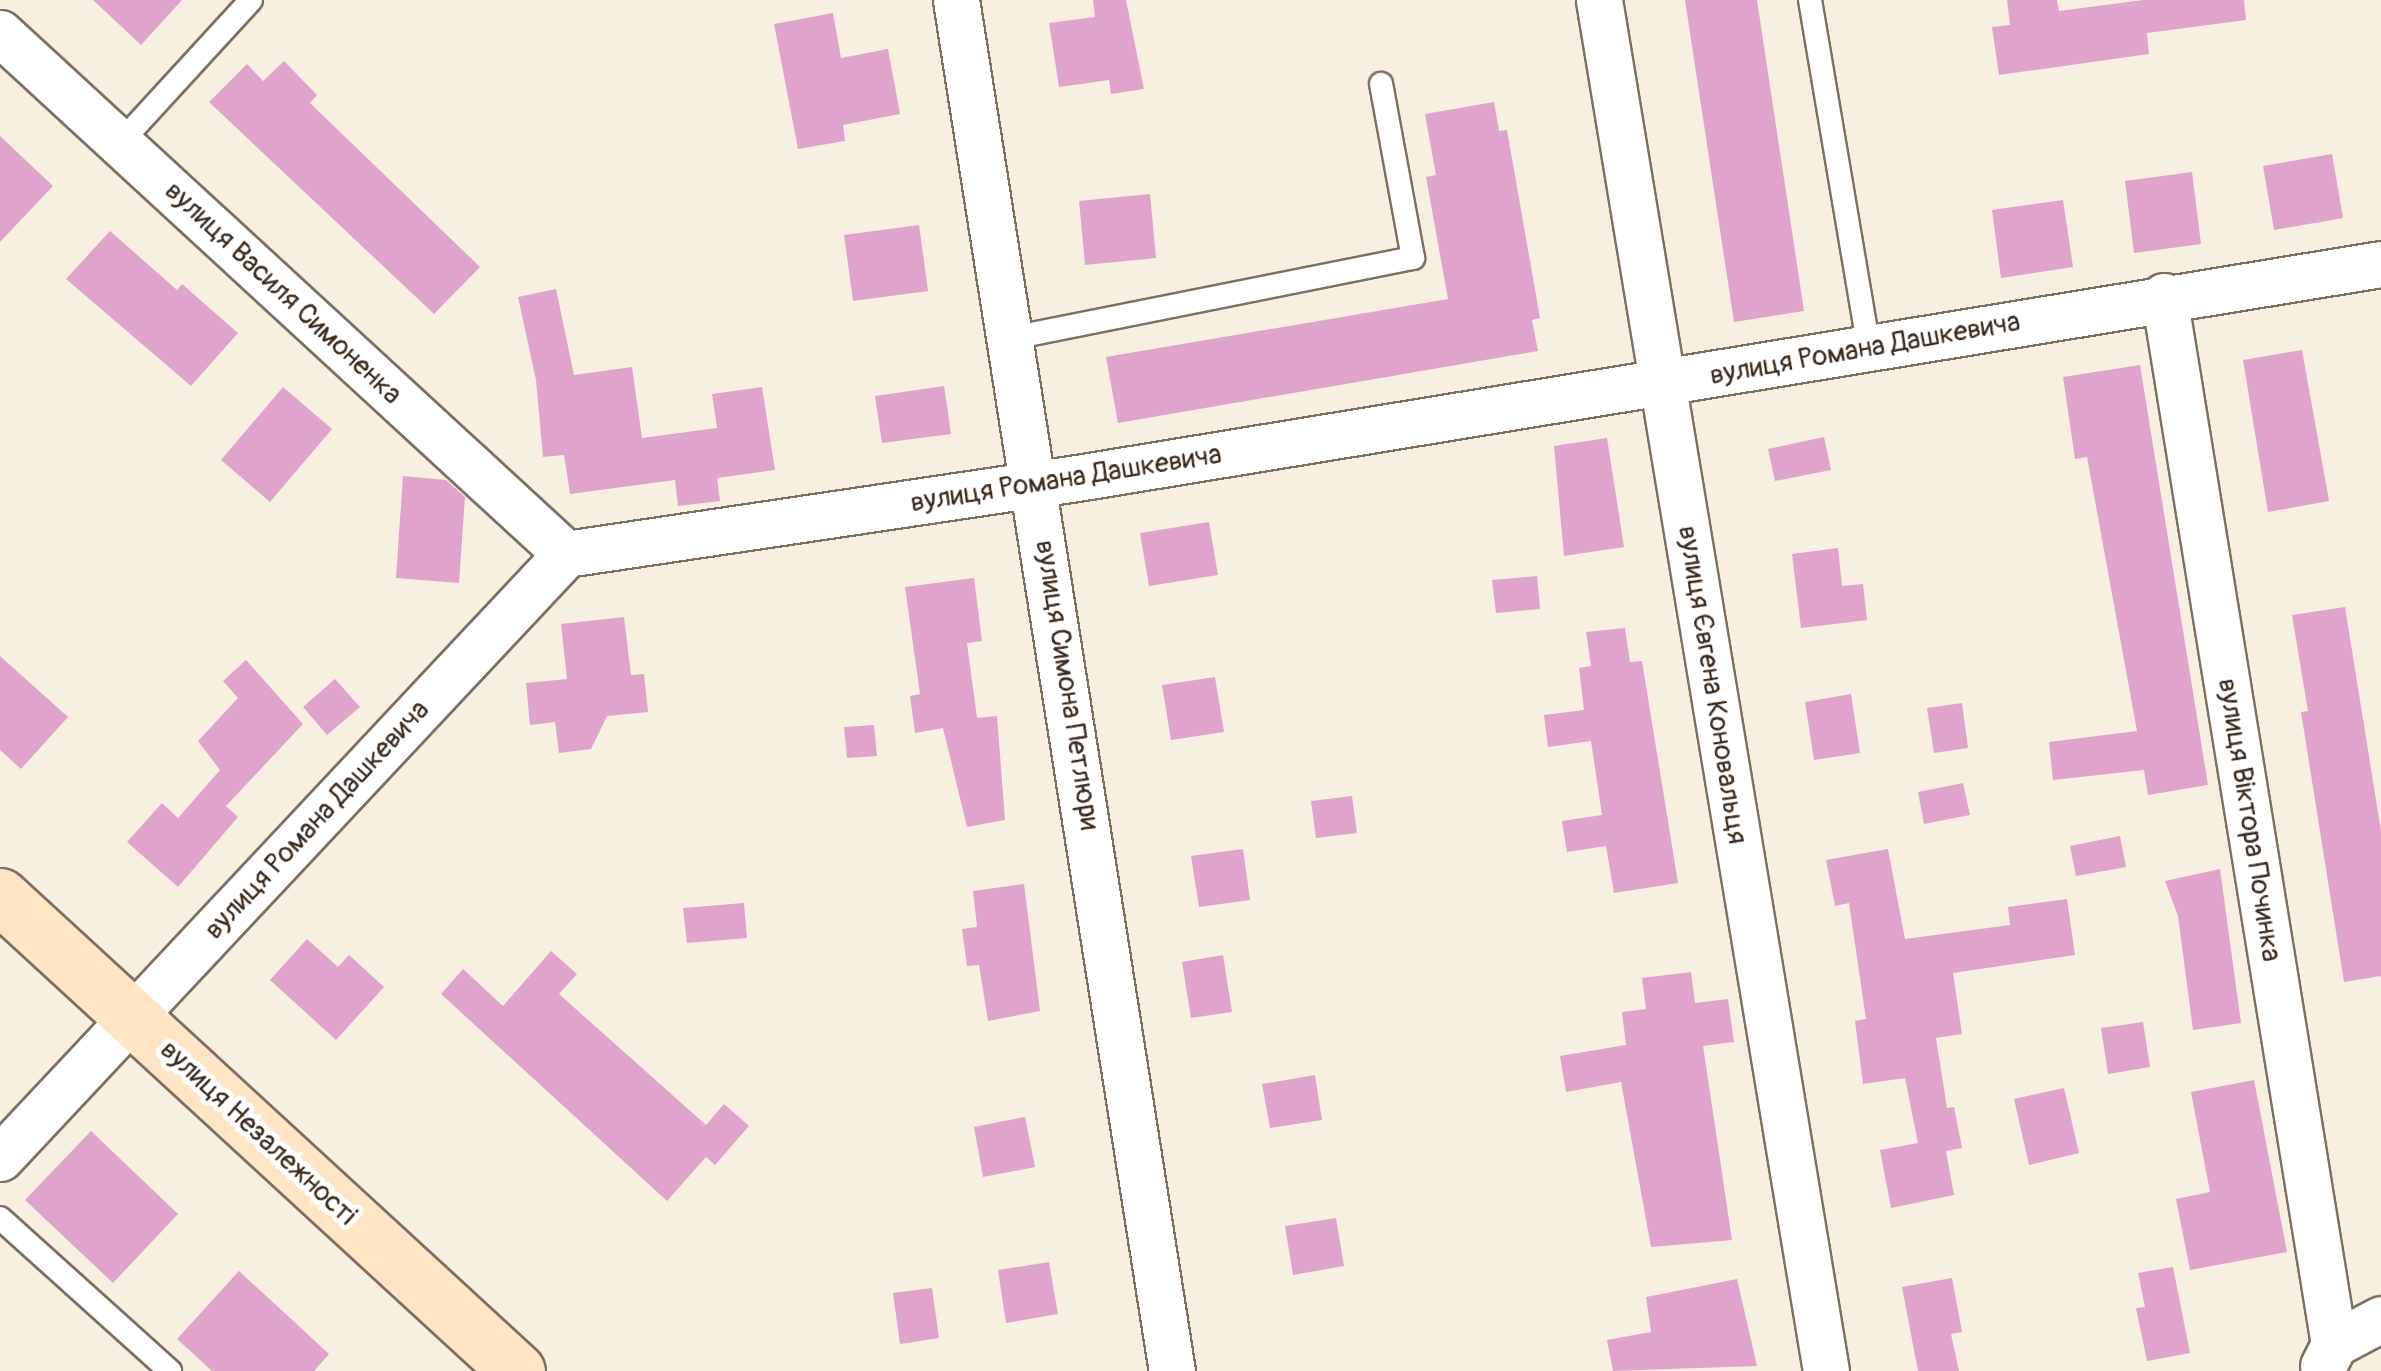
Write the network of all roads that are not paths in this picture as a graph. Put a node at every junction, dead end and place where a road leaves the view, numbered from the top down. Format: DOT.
graph roads {
  1 [pos="251,0"];
  2 [pos="956,0"];
  3 [pos="1598,0"];
  4 [pos="1810,0"];
  5 [pos="0,33"];
  6 [pos="1381,84"];
  7 [pos="120,143"];
  8 [pos="2381,264"];
  9 [pos="2164,296"];
  10 [pos="1012,338"];
  11 [pos="1869,348"];
  12 [pos="1662,384"];
  13 [pos="1036,484"];
  14 [pos="566,554"];
  15 [pos="0,896"];
  16 [pos="132,1017"];
  17 [pos="0,1158"];
  18 [pos="0,1218"];
  19 [pos="2381,1319"];
  20 [pos="2327,1357"];
  21 [pos="170,1371"];
  22 [pos="517,1371"];
  23 [pos="1172,1371"];
  24 [pos="1826,1371"];
  1 -- 7 [label="lane"];
  2 -- 10 [label="street, вулиця Симона Петлюри"];
  3 -- 12 [label="street, вулиця Євгена Коновальця"];
  4 -- 11 [label="lane"];
  5 -- 7 [label="street, вулиця Василя Симоненка"];
  6 -- 10 [label="lane"];
  7 -- 14 [label="street, вулиця Василя Симоненка"];
  8 -- 9 [label="street, вулиця Романа Дашкевича"];
  9 -- 11 [label="street, вулиця Романа Дашкевича"];
  9 -- 20 [label="street, вулиця Віктора Починка"];
  10 -- 13 [label="street, вулиця Симона Петлюри"];
  11 -- 12 [label="street, вулиця Романа Дашкевича"];
  12 -- 13 [label="street, вулиця Романа Дашкевича"];
  12 -- 24 [label="street, вулиця Євгена Коновальця"];
  13 -- 14 [label="street, вулиця Романа Дашкевича"];
  13 -- 23 [label="street, вулиця Симона Петлюри"];
  14 -- 16 [label="street, вулиця Романа Дашкевича"];
  15 -- 16 [label="main road, вулиця Незалежності"];
  16 -- 17 [label="street, вулиця Романа Дашкевича"];
  16 -- 22 [label="main road, вулиця Незалежності"];
  18 -- 21 [label="lane"];
  19 -- 20 [label="street"];
}
